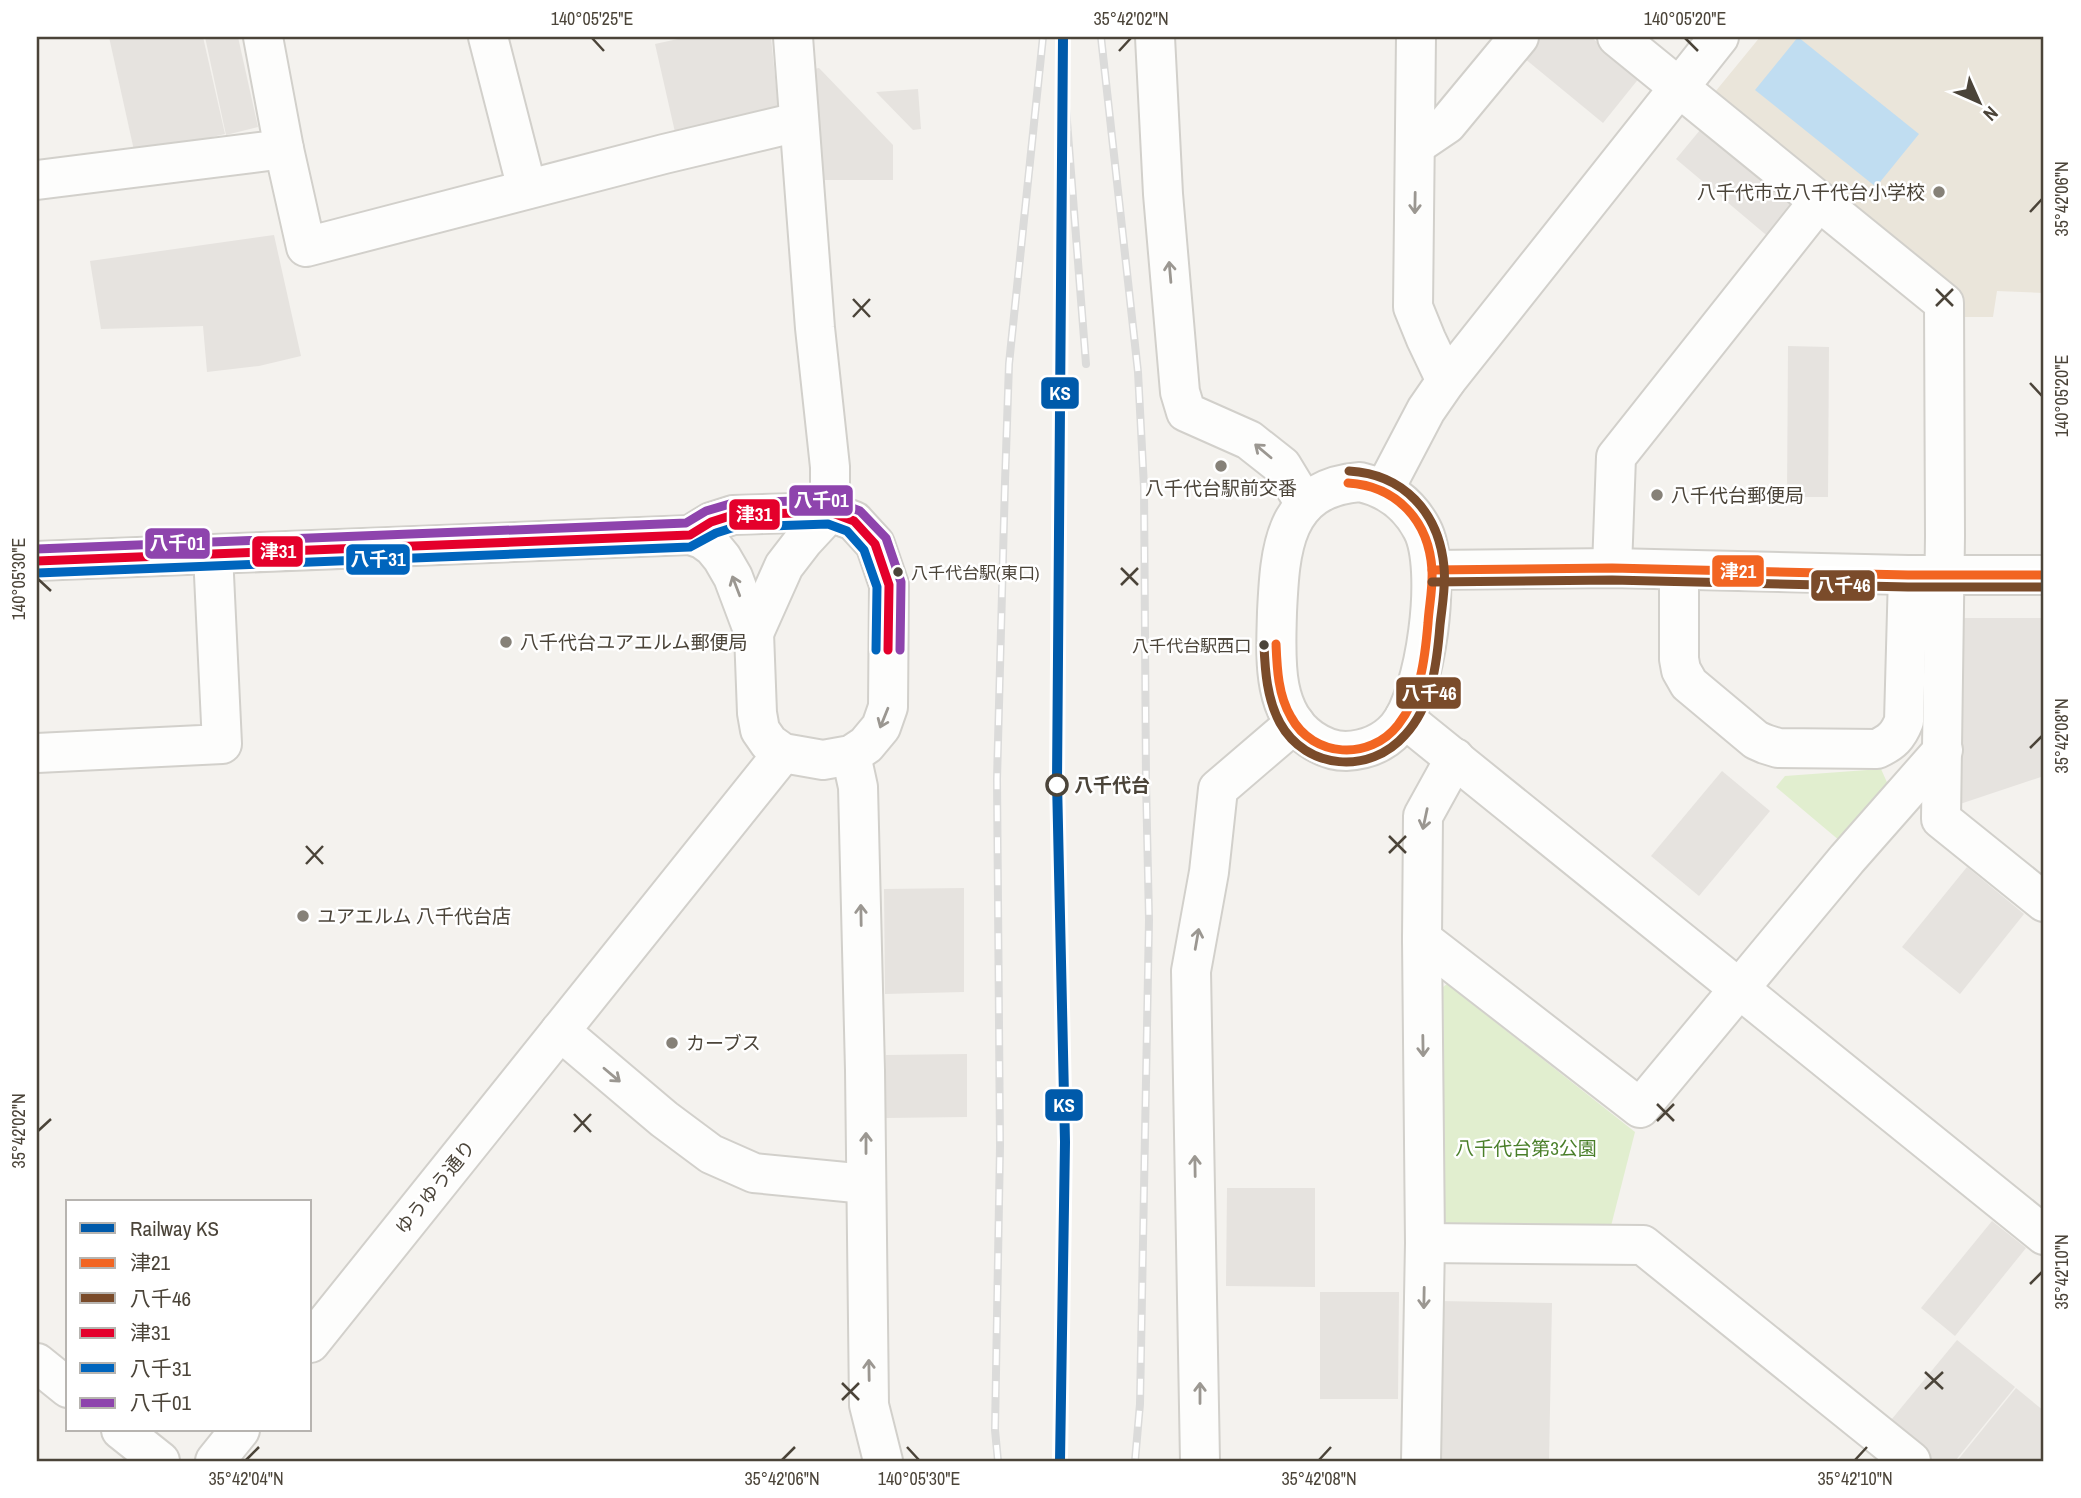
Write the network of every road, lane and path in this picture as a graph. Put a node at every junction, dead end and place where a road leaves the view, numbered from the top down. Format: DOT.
graph roads {
  1 [pos="263,37"];
  2 [pos="488,37"];
  3 [pos="793,37"];
  4 [pos="1155,37"];
  5 [pos="1416,37"];
  6 [pos="1519,37"];
  7 [pos="1617,37"];
  8 [pos="1719,37"];
  9 [pos="1679,87"];
  10 [pos="798,122"];
  11 [pos="1416,145"];
  12 [pos="284,149"];
  13 [pos="37,180"];
  14 [pos="527,189"];
  15 [pos="1819,201"];
  16 [pos="1446,381"];
  17 [pos="1384,490"];
  18 [pos="1305,504"];
  19 [pos="830,512"];
  20 [pos="690,535"];
  21 [pos="213,554"];
  22 [pos="37,561"];
  23 [pos="1612,568"];
  24 [pos="1432,570"];
  25 [pos="1679,570"];
  26 [pos="1926,575"];
  27 [pos="2044,575"];
  28 [pos="754,634"];
  29 [pos="1404,718"];
  30 [pos="1295,723"];
  31 [pos="1943,750"];
  32 [pos="37,753"];
  33 [pos="783,753"];
  34 [pos="851,755"];
  35 [pos="1455,758"];
  36 [pos="2044,902"];
  37 [pos="1422,939"];
  38 [pos="1739,988"];
  39 [pos="560,1031"];
  40 [pos="866,1184"];
  41 [pos="2044,1235"];
  42 [pos="1425,1243"];
  43 [pos="312,1341"];
  44 [pos="37,1363"];
  45 [pos="66,1386"];
  46 [pos="124,1432"];
  47 [pos="238,1432"];
  48 [pos="160,1461"];
  49 [pos="215,1461"];
  50 [pos="883,1461"];
  51 [pos="1200,1461"];
  52 [pos="1421,1461"];
  53 [pos="1911,1461"];
  1 -- 12 [label="street"];
  2 -- 14 [label="street"];
  3 -- 10 [label="street"];
  18 -- 4 [label="street, one-way"];
  5 -- 11 [label="street"];
  6 -- 11 [label="street"];
  7 -- 9 [label="street"];
  8 -- 9 [label="street"];
  9 -- 15 [label="street"];
  9 -- 16 [label="street"];
  10 -- 14 [label="street"];
  10 -- 19 [label="street"];
  11 -- 16 [label="street, one-way"];
  12 -- 13 [label="street"];
  12 -- 14 [label="street"];
  15 -- 23 [label="street"];
  15 -- 26 [label="street"];
  16 -- 17 [label="street"];
  17 -- 18 [label="street"];
  17 -- 24 [label="street"];
  18 -- 30 [label="street"];
  19 -- 20 [label="street"];
  19 -- 28 [label="street"];
  19 -- 34 [label="street, one-way"];
  20 -- 21 [label="street"];
  28 -- 20 [label="street, one-way"];
  21 -- 22 [label="street"];
  21 -- 32 [label="street"];
  23 -- 24 [label="street"];
  23 -- 25 [label="street"];
  24 -- 29 [label="street"];
  25 -- 26 [label="street"];
  25 -- 26 [label="street"];
  26 -- 27 [label="street"];
  26 -- 31 [label="street"];
  28 -- 33 [label="street"];
  29 -- 30 [label="street"];
  29 -- 35 [label="street"];
  51 -- 30 [label="street, one-way"];
  31 -- 36 [label="street"];
  31 -- 38 [label="street"];
  33 -- 34 [label="street"];
  33 -- 39 [label="street, ゆうゆう通り"];
  40 -- 34 [label="street, one-way"];
  35 -- 37 [label="street, one-way"];
  35 -- 38 [label="street"];
  37 -- 38 [label="street"];
  37 -- 42 [label="street, one-way"];
  38 -- 41 [label="street"];
  39 -- 40 [label="street, one-way"];
  39 -- 43 [label="street, ゆうゆう通り"];
  50 -- 40 [label="street, one-way"];
  42 -- 52 [label="street, one-way"];
  42 -- 53 [label="street"];
  44 -- 45 [label="street"];
  46 -- 48 [label="street"];
  47 -- 49 [label="street"];
}
